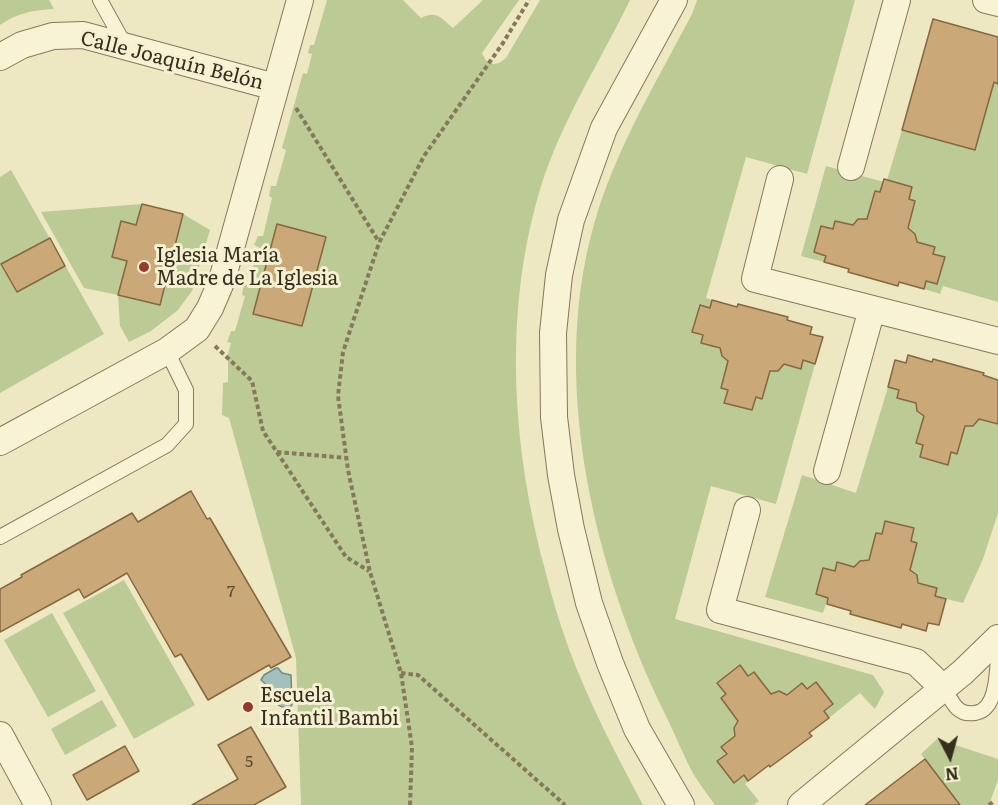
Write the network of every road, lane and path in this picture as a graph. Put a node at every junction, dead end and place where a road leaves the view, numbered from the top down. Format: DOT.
graph roads {
  1 [pos="100,0"];
  2 [pos="300,0"];
  3 [pos="529,0"];
  4 [pos="674,0"];
  5 [pos="897,0"];
  6 [pos="986,0"];
  7 [pos="998,3"];
  8 [pos="126,47"];
  9 [pos="0,57"];
  10 [pos="275,87"];
  11 [pos="851,167"];
  12 [pos="780,179"];
  13 [pos="379,243"];
  14 [pos="872,309"];
  15 [pos="197,329"];
  16 [pos="998,341"];
  17 [pos="167,351"];
  18 [pos="0,442"];
  19 [pos="277,452"];
  20 [pos="346,458"];
  21 [pos="827,471"];
  22 [pos="747,510"];
  23 [pos="0,537"];
  24 [pos="370,572"];
  25 [pos="998,638"];
  26 [pos="998,655"];
  27 [pos="400,673"];
  28 [pos="943,688"];
  29 [pos="1,739"];
  30 [pos="994,801"];
  31 [pos="38,805"];
  32 [pos="410,805"];
  33 [pos="565,805"];
  34 [pos="681,805"];
  35 [pos="801,805"];
  36 [pos="989,805"];
  1 -- 8 [label="lane"];
  2 -- 10 [label="street"];
  3 -- 13 [label="path"];
  4 -- 34 [label="street"];
  5 -- 11 [label="street"];
  6 -- 7 [label="street"];
  8 -- 9 [label="street, Calle Joaquín Belón"];
  8 -- 10 [label="street, Calle Joaquín Belón"];
  10 -- 13 [label="path"];
  10 -- 15 [label="street"];
  12 -- 14 [label="street"];
  13 -- 20 [label="path"];
  14 -- 16 [label="street"];
  14 -- 21 [label="street"];
  15 -- 17 [label="street"];
  15 -- 19 [label="path"];
  17 -- 18 [label="street"];
  17 -- 23 [label="lane"];
  19 -- 20 [label="path"];
  19 -- 24 [label="path"];
  20 -- 24 [label="path"];
  22 -- 28 [label="street"];
  24 -- 27 [label="path"];
  25 -- 28 [label="street"];
  26 -- 28 [label="lane"];
  27 -- 32 [label="path"];
  27 -- 33 [label="path"];
  28 -- 35 [label="street"];
  29 -- 31 [label="street"];
  30 -- 36 [label="path"];
}
